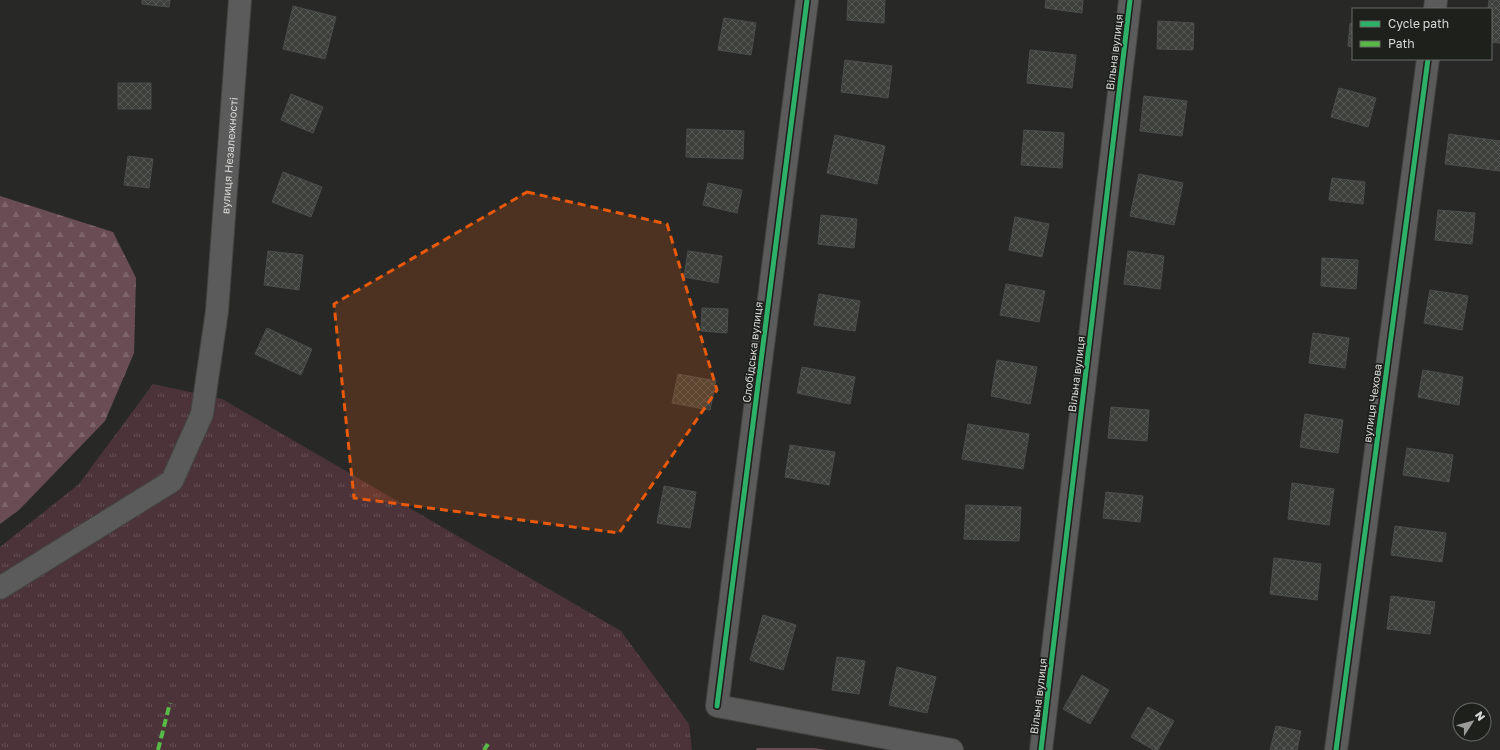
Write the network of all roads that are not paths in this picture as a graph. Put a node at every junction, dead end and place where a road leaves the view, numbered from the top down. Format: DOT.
graph roads {
  1 [pos="240,0"];
  2 [pos="807,0"];
  3 [pos="1130,0"];
  4 [pos="1428,60"];
  5 [pos="0,588"];
  6 [pos="952,750"];
  7 [pos="1041,750"];
  8 [pos="1336,750"];
  1 -- 5 [label="street, вулиця Незалежності"];
  2 -- 6 [label="street, Слобідська вулиця"];
  3 -- 7 [label="street, Вільна вулиця"];
  4 -- 8 [label="street, вулиця Чехова"];
}
